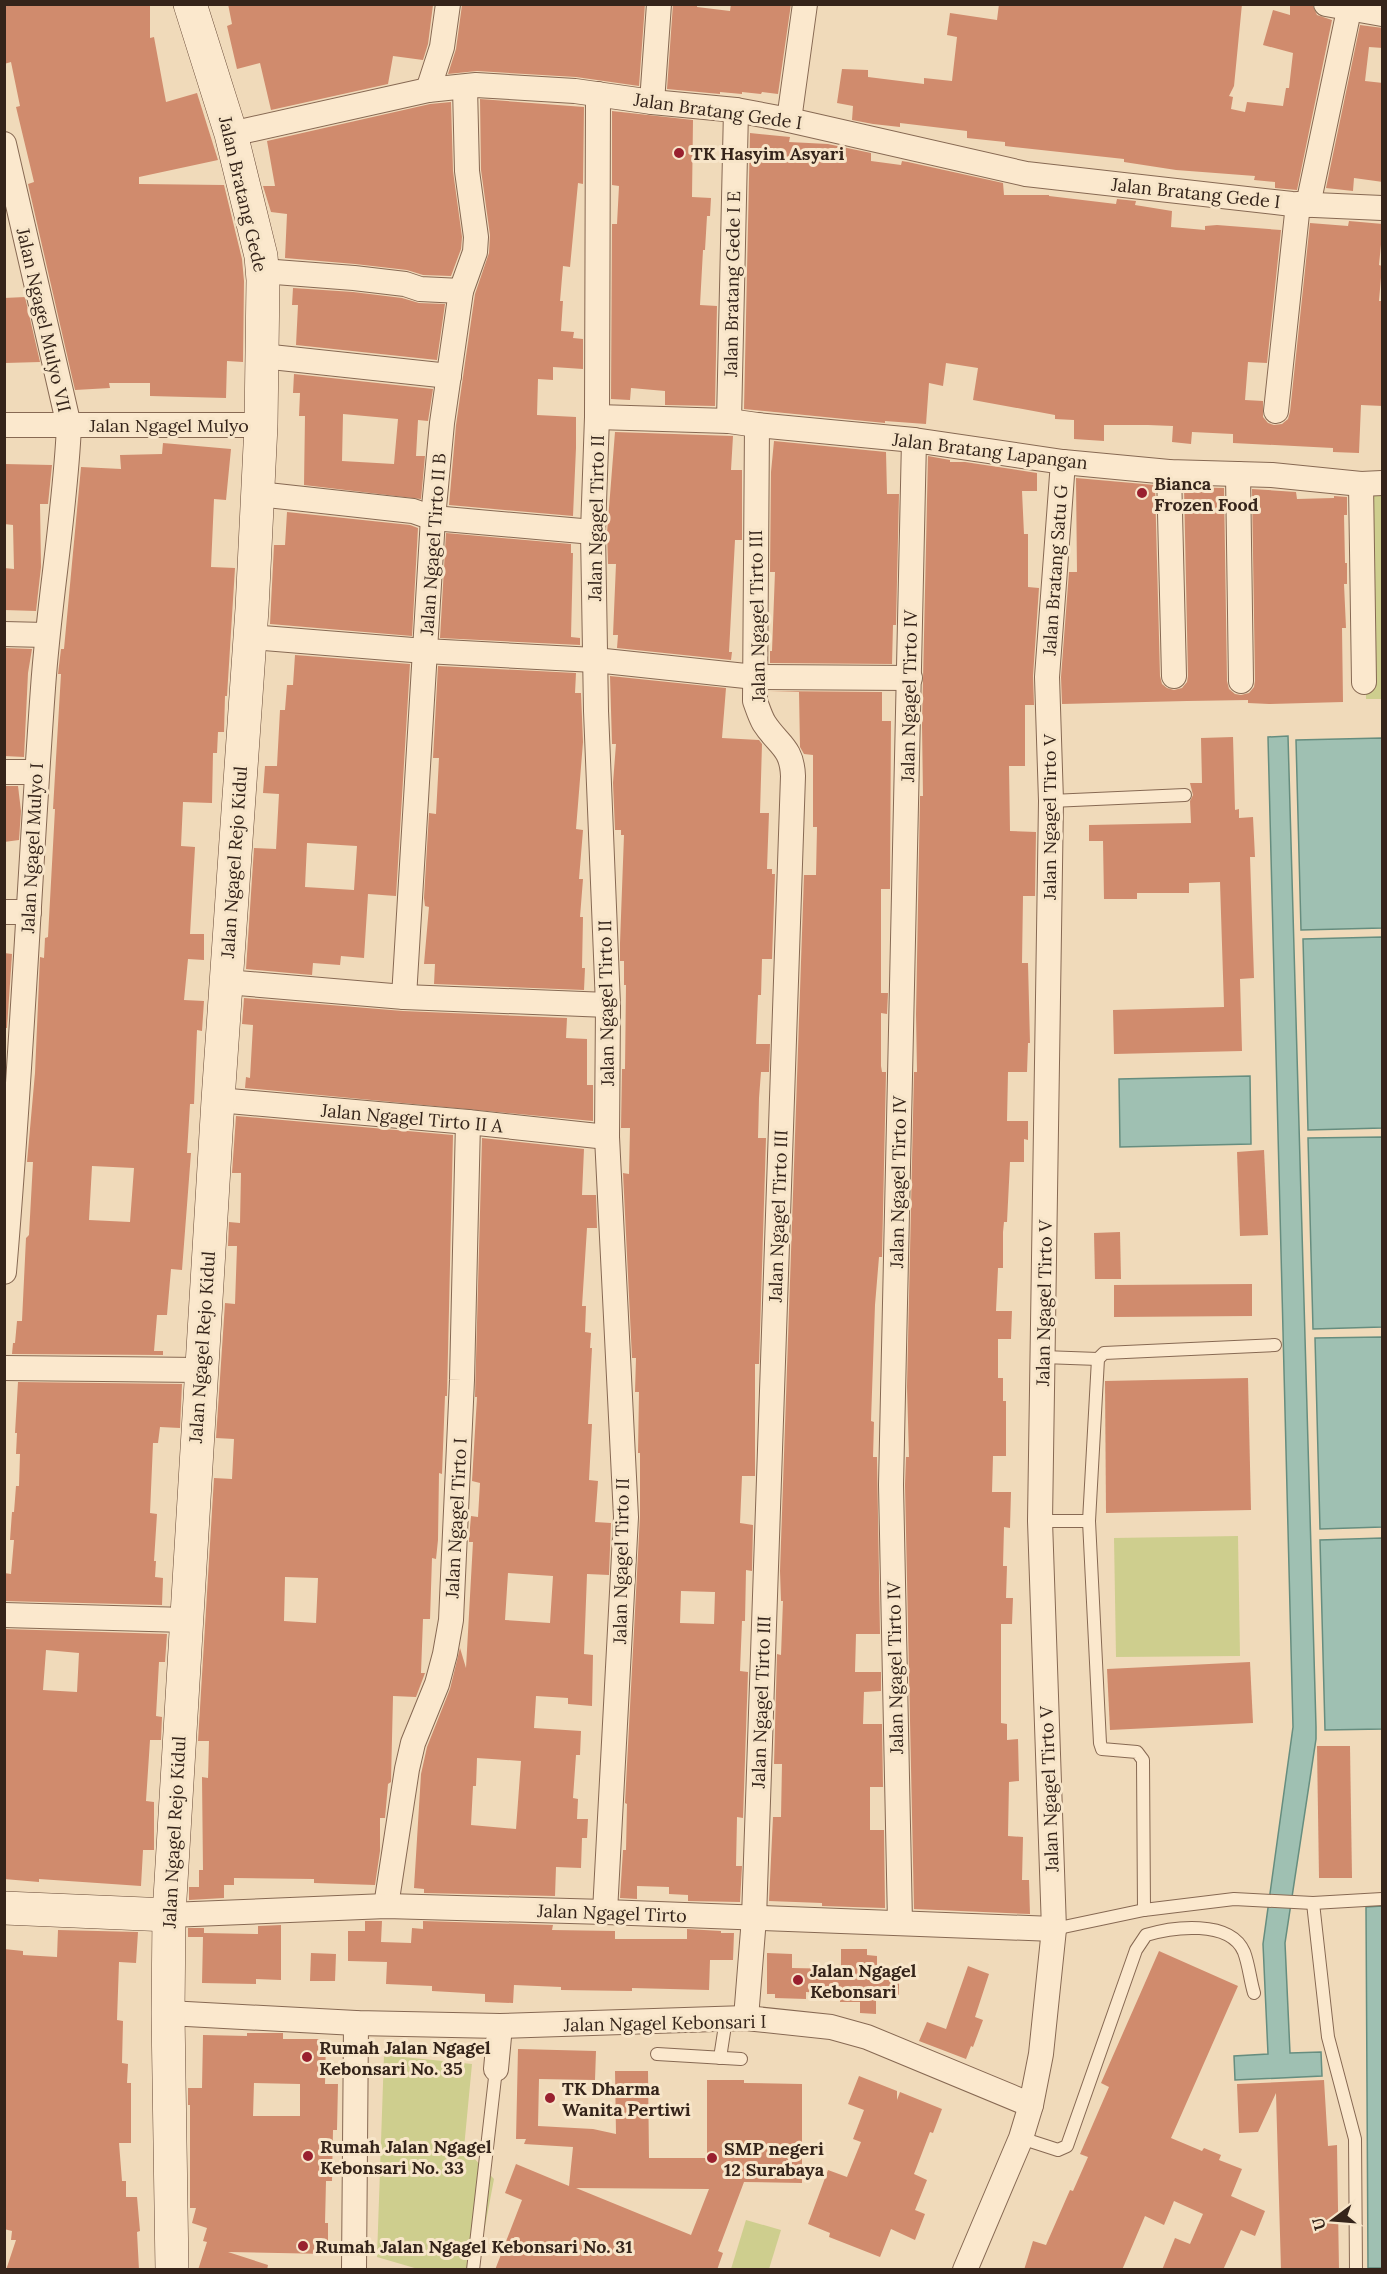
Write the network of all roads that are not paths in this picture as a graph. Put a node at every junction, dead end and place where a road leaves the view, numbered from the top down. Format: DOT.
graph roads {
  1 [pos="190,4"];
  2 [pos="448,4"];
  3 [pos="659,4"];
  4 [pos="805,4"];
  5 [pos="1338,7"];
  6 [pos="1383,14"];
  7 [pos="465,87"];
  8 [pos="428,90"];
  9 [pos="598,94"];
  10 [pos="652,102"];
  11 [pos="736,110"];
  12 [pos="789,120"];
  13 [pos="231,134"];
  14 [pos="4,144"];
  15 [pos="1303,205"];
  16 [pos="11,207"];
  17 [pos="1383,208"];
  18 [pos="262,271"];
  19 [pos="461,291"];
  20 [pos="262,356"];
  21 [pos="449,376"];
  22 [pos="1276,411"];
  23 [pos="597,417"];
  24 [pos="729,421"];
  25 [pos="4,425"];
  26 [pos="261,425"];
  27 [pos="757,425"];
  28 [pos="69,426"];
  29 [pos="914,440"];
  30 [pos="1063,462"];
  31 [pos="1169,472"];
  32 [pos="1238,474"];
  33 [pos="1372,483"];
  34 [pos="258,494"];
  35 [pos="433,518"];
  36 [pos="593,532"];
  37 [pos="4,634"];
  38 [pos="46,635"];
  39 [pos="250,637"];
  40 [pos="425,651"];
  41 [pos="595,660"];
  42 [pos="1174,676"];
  43 [pos="755,677"];
  44 [pos="909,678"];
  45 [pos="1047,678"];
  46 [pos="1241,681"];
  47 [pos="1364,682"];
  48 [pos="4,772"];
  49 [pos="36,772"];
  50 [pos="1185,795"];
  51 [pos="1051,801"];
  52 [pos="4,912"];
  53 [pos="29,912"];
  54 [pos="225,981"];
  55 [pos="404,997"];
  56 [pos="608,1005"];
  57 [pos="12,1057"];
  58 [pos="218,1100"];
  59 [pos="468,1122"];
  60 [pos="607,1137"];
  61 [pos="7,1200"];
  62 [pos="4,1272"];
  63 [pos="1275,1345"];
  64 [pos="1043,1358"];
  65 [pos="1098,1359"];
  66 [pos="4,1368"];
  67 [pos="201,1370"];
  68 [pos="1040,1521"];
  69 [pos="1089,1521"];
  70 [pos="4,1614"];
  71 [pos="186,1620"];
  72 [pos="1383,1899"];
  73 [pos="1313,1903"];
  74 [pos="386,1906"];
  75 [pos="4,1908"];
  76 [pos="1144,1910"];
  77 [pos="605,1912"];
  78 [pos="169,1915"];
  79 [pos="754,1918"];
  80 [pos="900,1923"];
  81 [pos="1054,1929"];
  82 [pos="1254,1993"];
  83 [pos="168,2013"];
  84 [pos="736,2019"];
  85 [pos="356,2024"];
  86 [pos="501,2026"];
  87 [pos="657,2054"];
  88 [pos="720,2058"];
  89 [pos="741,2059"];
  90 [pos="495,2069"];
  91 [pos="1031,2105"];
  92 [pos="1021,2138"];
  93 [pos="172,2270"];
  94 [pos="354,2270"];
  95 [pos="473,2270"];
  96 [pos="965,2270"];
  97 [pos="1356,2270"];
  1 -- 13 [label="main road, Jalan Bratang Gede"];
  2 -- 8 [label="street"];
  3 -- 10 [label="street"];
  4 -- 12 [label="street"];
  5 -- 6 [label="street"];
  5 -- 15 [label="street"];
  7 -- 8 [label="street, Jalan Bratang Gede I"];
  7 -- 9 [label="street, Jalan Bratang Gede I"];
  7 -- 19 [label="street, Jalan Ngagel Tirto II B"];
  8 -- 13 [label="street, Jalan Bratang Gede I"];
  9 -- 10 [label="street, Jalan Bratang Gede I"];
  9 -- 23 [label="street, Jalan Ngagel Tirto II"];
  10 -- 11 [label="street, Jalan Bratang Gede I"];
  11 -- 12 [label="street, Jalan Bratang Gede I"];
  11 -- 24 [label="street, Jalan Bratang Gede I E"];
  12 -- 15 [label="street, Jalan Bratang Gede I"];
  13 -- 18 [label="main road, Jalan Bratang Gede"];
  14 -- 16 [label="street, Jalan Ngagel Mulyo VII"];
  15 -- 17 [label="street, Jalan Bratang Gede I"];
  15 -- 22 [label="street"];
  16 -- 28 [label="street, Jalan Ngagel Mulyo VII"];
  18 -- 19 [label="street"];
  18 -- 20 [label="main road, Jalan Bratang Gede"];
  19 -- 21 [label="street, Jalan Ngagel Tirto II B"];
  20 -- 21 [label="street"];
  20 -- 26 [label="main road, Jalan Bratang Gede"];
  21 -- 35 [label="street, Jalan Ngagel Tirto II B"];
  23 -- 24 [label="street, Jalan Bratang Lapangan"];
  23 -- 36 [label="street, Jalan Ngagel Tirto II"];
  24 -- 27 [label="street, Jalan Bratang Lapangan"];
  25 -- 28 [label="street, Jalan Ngagel Mulyo"];
  26 -- 28 [label="street, Jalan Ngagel Mulyo"];
  26 -- 34 [label="main road, Jalan Ngagel Rejo Kidul"];
  27 -- 29 [label="street, Jalan Bratang Lapangan"];
  27 -- 43 [label="street, Jalan Ngagel Tirto III"];
  28 -- 38 [label="street, Jalan Ngagel Mulyo I"];
  29 -- 30 [label="street, Jalan Bratang Lapangan"];
  29 -- 44 [label="street, Jalan Ngagel Tirto IV"];
  30 -- 31 [label="street, Jalan Bratang Lapangan"];
  30 -- 45 [label="street, Jalan Bratang Satu G"];
  31 -- 32 [label="street, Jalan Bratang Lapangan"];
  31 -- 42 [label="street"];
  32 -- 33 [label="street, Jalan Bratang Lapangan"];
  32 -- 46 [label="street"];
  33 -- 47 [label="street"];
  34 -- 35 [label="street"];
  34 -- 39 [label="main road, Jalan Ngagel Rejo Kidul"];
  35 -- 36 [label="street"];
  35 -- 40 [label="street, Jalan Ngagel Tirto II B"];
  36 -- 41 [label="street, Jalan Ngagel Tirto II"];
  37 -- 38 [label="street"];
  38 -- 49 [label="street, Jalan Ngagel Mulyo I"];
  39 -- 40 [label="street"];
  39 -- 54 [label="main road, Jalan Ngagel Rejo Kidul"];
  40 -- 41 [label="street"];
  40 -- 55 [label="street, Jalan Ngagel Tirto II B"];
  41 -- 43 [label="street"];
  41 -- 56 [label="street, Jalan Ngagel Tirto II"];
  43 -- 44 [label="street"];
  43 -- 79 [label="street, Jalan Ngagel Tirto III"];
  44 -- 80 [label="street, Jalan Ngagel Tirto IV"];
  45 -- 51 [label="street, Jalan Ngagel Tirto V"];
  48 -- 49 [label="street"];
  49 -- 53 [label="street, Jalan Ngagel Mulyo I"];
  50 -- 51 [label="lane"];
  51 -- 64 [label="street, Jalan Ngagel Tirto V"];
  52 -- 53 [label="street"];
  53 -- 57 [label="street, Jalan Ngagel Mulyo I"];
  54 -- 55 [label="street"];
  54 -- 58 [label="main road, Jalan Ngagel Rejo Kidul"];
  55 -- 56 [label="street"];
  56 -- 60 [label="street, Jalan Ngagel Tirto II"];
  57 -- 61 [label="street, Jalan Ngagel Mulyo I"];
  58 -- 59 [label="street, Jalan Ngagel Tirto II A"];
  58 -- 67 [label="main road, Jalan Ngagel Rejo Kidul"];
  59 -- 60 [label="street, Jalan Ngagel Tirto II A"];
  59 -- 74 [label="street, Jalan Ngagel Tirto I"];
  60 -- 77 [label="street, Jalan Ngagel Tirto II"];
  61 -- 62 [label="street, Jalan Ngagel Mulyo I"];
  63 -- 65 [label="lane"];
  64 -- 65 [label="lane"];
  64 -- 68 [label="street, Jalan Ngagel Tirto V"];
  65 -- 69 [label="lane"];
  66 -- 67 [label="street"];
  67 -- 71 [label="main road, Jalan Ngagel Rejo Kidul"];
  68 -- 69 [label="lane"];
  68 -- 81 [label="street, Jalan Ngagel Tirto V"];
  69 -- 76 [label="lane"];
  70 -- 71 [label="street"];
  71 -- 78 [label="main road, Jalan Ngagel Rejo Kidul"];
  72 -- 73 [label="lane"];
  73 -- 76 [label="lane"];
  73 -- 97 [label="lane"];
  74 -- 77 [label="street, Jalan Ngagel Tirto"];
  74 -- 78 [label="street, Jalan Ngagel Tirto"];
  75 -- 78 [label="main road"];
  76 -- 81 [label="lane"];
  77 -- 79 [label="street, Jalan Ngagel Tirto"];
  78 -- 83 [label="main road, Jalan Ngagel Rejo Kidul"];
  79 -- 80 [label="street, Jalan Ngagel Tirto"];
  79 -- 84 [label="street, Jalan Ngagel Tirto III"];
  80 -- 81 [label="street, Jalan Ngagel Tirto"];
  81 -- 91 [label="street, Jalan Ngagel Tirto V"];
  82 -- 92 [label="lane"];
  83 -- 85 [label="street, Jalan Ngagel Kebonsari I"];
  83 -- 93 [label="main road, Jalan Ngagel Rejo Kidul"];
  84 -- 86 [label="street, Jalan Ngagel Kebonsari I"];
  84 -- 88 [label="lane"];
  84 -- 91 [label="street, Jalan Ngagel Kebonsari I"];
  85 -- 86 [label="street, Jalan Ngagel Kebonsari I"];
  85 -- 94 [label="street"];
  86 -- 90 [label="street"];
  87 -- 88 [label="lane"];
  88 -- 89 [label="lane"];
  90 -- 95 [label="lane"];
  91 -- 92 [label="street, Jalan Ngagel Tirto V"];
  92 -- 96 [label="street, Jalan Ngagel Tirto V"];
}
